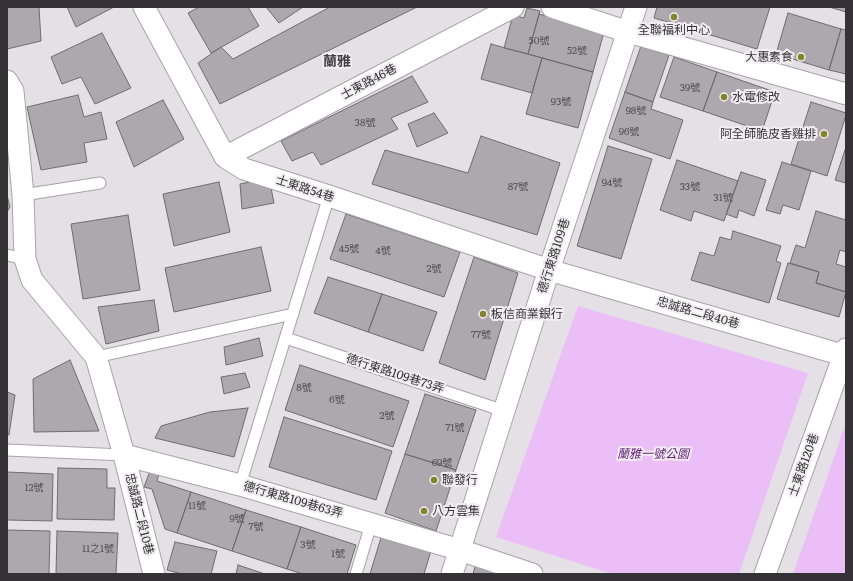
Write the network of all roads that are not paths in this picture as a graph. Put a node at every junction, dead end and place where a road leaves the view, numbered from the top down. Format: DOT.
graph roads {
  1 [pos="144,7"];
  2 [pos="513,7"];
  3 [pos="552,7"];
  4 [pos="636,7"];
  5 [pos="628,32"];
  6 [pos="7,82"];
  7 [pos="846,94"];
  8 [pos="225,157"];
  9 [pos="100,183"];
  10 [pos="23,195"];
  11 [pos="329,196"];
  12 [pos="16,257"];
  13 [pos="549,270"];
  14 [pos="293,314"];
  15 [pos="286,338"];
  16 [pos="845,353"];
  17 [pos="96,357"];
  18 [pos="504,410"];
  19 [pos="7,450"];
  20 [pos="124,455"];
  21 [pos="240,485"];
  22 [pos="371,524"];
  23 [pos="460,550"];
  24 [pos="154,574"];
  25 [pos="356,574"];
  26 [pos="452,574"];
  27 [pos="532,574"];
  28 [pos="765,574"];
  1 -- 8 [label="street, 士東路54巷"];
  2 -- 8 [label="street, 士東路46巷"];
  3 -- 5 [label="street"];
  4 -- 5 [label="street, 德行東路109巷"];
  5 -- 7 [label="street"];
  5 -- 13 [label="street, 德行東路109巷"];
  6 -- 10 [label="street"];
  8 -- 11 [label="street, 士東路54巷"];
  9 -- 10 [label="lane"];
  10 -- 12 [label="street"];
  11 -- 13 [label="street, 士東路54巷"];
  11 -- 14 [label="lane"];
  12 -- 17 [label="street"];
  13 -- 16 [label="street, 忠誠路二段40巷"];
  13 -- 18 [label="street, 德行東路109巷"];
  14 -- 15 [label="lane"];
  14 -- 17 [label="lane"];
  15 -- 18 [label="lane, 德行東路109巷73弄"];
  15 -- 21 [label="lane"];
  16 -- 28 [label="street, 士東路120巷"];
  17 -- 20 [label="street, 忠誠路二段10巷"];
  18 -- 23 [label="street, 德行東路109巷"];
  19 -- 20 [label="lane"];
  20 -- 21 [label="street, 德行東路109巷63弄"];
  20 -- 24 [label="street, 忠誠路二段10巷"];
  21 -- 22 [label="street, 德行東路109巷63弄"];
  22 -- 23 [label="street, 德行東路109巷63弄"];
  22 -- 25 [label="lane"];
  23 -- 26 [label="street, 德行東路109巷"];
  23 -- 27 [label="street, 德行東路109巷63弄"];
}
